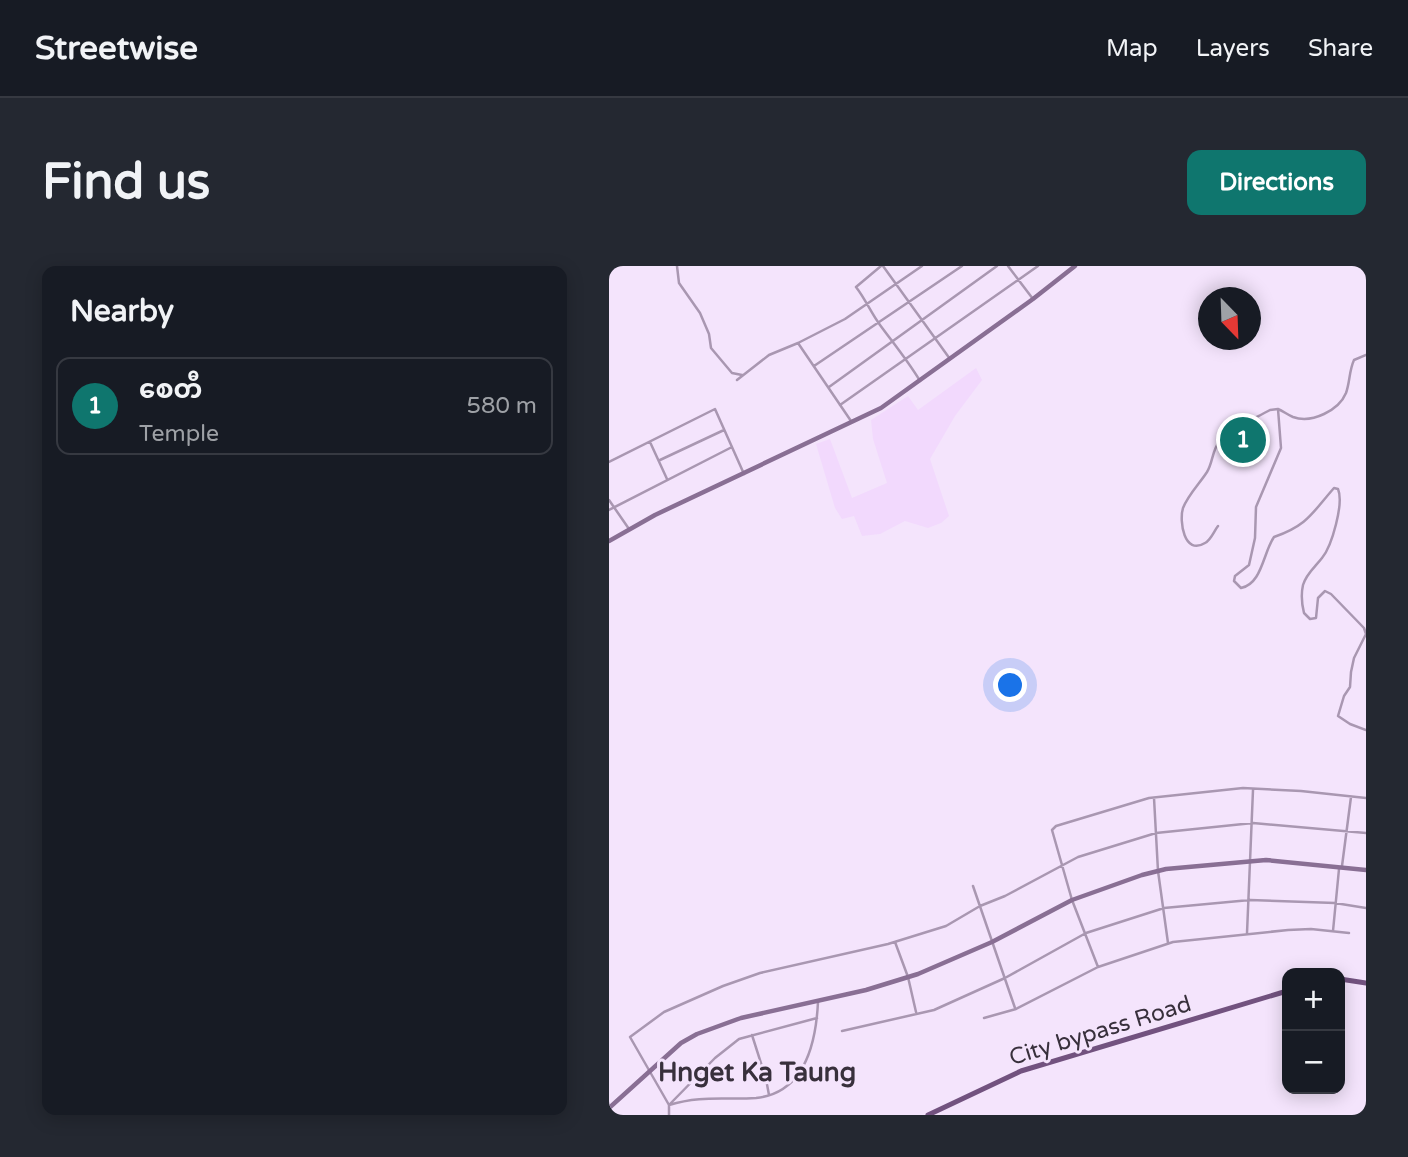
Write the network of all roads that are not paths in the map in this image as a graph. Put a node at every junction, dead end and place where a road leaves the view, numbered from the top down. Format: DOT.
graph roads {
  1 [pos="677,266"];
  2 [pos="882,266"];
  3 [pos="922,266"];
  4 [pos="962,266"];
  5 [pos="997,266"];
  6 [pos="1008,266"];
  7 [pos="1038,266"];
  8 [pos="1075,266"];
  9 [pos="1019,281"];
  10 [pos="898,284"];
  11 [pos="1033,299"];
  12 [pos="869,303"];
  13 [pos="910,303"];
  14 [pos="923,321"];
  15 [pos="879,323"];
  16 [pos="934,338"];
  17 [pos="893,342"];
  18 [pos="798,343"];
  19 [pos="1366,355"];
  20 [pos="906,358"];
  21 [pos="950,359"];
  22 [pos="814,366"];
  23 [pos="742,375"];
  24 [pos="737,380"];
  25 [pos="921,381"];
  26 [pos="829,387"];
  27 [pos="840,405"];
  28 [pos="1278,409"];
  29 [pos="851,422"];
  30 [pos="724,430"];
  31 [pos="650,442"];
  32 [pos="732,447"];
  33 [pos="660,460"];
  34 [pos="609,462"];
  35 [pos="744,475"];
  36 [pos="667,479"];
  37 [pos="609,500"];
  38 [pos="613,507"];
  39 [pos="609,510"];
  40 [pos="1218,526"];
  41 [pos="629,529"];
  42 [pos="609,541"];
  43 [pos="1366,730"];
  44 [pos="1253,789"];
  45 [pos="1351,796"];
  46 [pos="1366,797"];
  47 [pos="1154,799"];
  48 [pos="1253,823"];
  49 [pos="1348,831"];
  50 [pos="1156,833"];
  51 [pos="1366,833"];
  52 [pos="1249,861"];
  53 [pos="1063,865"];
  54 [pos="1340,866"];
  55 [pos="1366,870"];
  56 [pos="1158,871"];
  57 [pos="974,886"];
  58 [pos="1072,900"];
  59 [pos="1250,900"];
  60 [pos="1335,903"];
  61 [pos="980,906"];
  62 [pos="1164,908"];
  63 [pos="1366,908"];
  64 [pos="1333,931"];
  65 [pos="1086,933"];
  66 [pos="1247,933"];
  67 [pos="1349,933"];
  68 [pos="895,942"];
  69 [pos="992,942"];
  70 [pos="1168,943"];
  71 [pos="1098,967"];
  72 [pos="908,977"];
  73 [pos="1005,978"];
  74 [pos="1345,980"];
  75 [pos="1366,983"];
  76 [pos="1282,993"];
  77 [pos="818,999"];
  78 [pos="1016,1009"];
  79 [pos="916,1014"];
  80 [pos="817,1018"];
  81 [pos="984,1018"];
  82 [pos="842,1031"];
  83 [pos="752,1035"];
  84 [pos="649,1073"];
  85 [pos="769,1095"];
  86 [pos="670,1105"];
  87 [pos="609,1108"];
  88 [pos="669,1115"];
  89 [pos="928,1115"];
  1 -- 23 [label="street"];
  2 -- 10 [label="street"];
  2 -- 12 [label="street"];
  3 -- 10 [label="street"];
  4 -- 13 [label="street"];
  5 -- 14 [label="street"];
  6 -- 9 [label="street"];
  7 -- 9 [label="street"];
  8 -- 11 [label="main road"];
  9 -- 11 [label="street"];
  9 -- 16 [label="street"];
  10 -- 12 [label="street"];
  10 -- 13 [label="street"];
  11 -- 21 [label="main road"];
  12 -- 15 [label="street"];
  12 -- 18 [label="street"];
  13 -- 14 [label="street"];
  13 -- 15 [label="street"];
  14 -- 16 [label="street"];
  14 -- 17 [label="street"];
  15 -- 17 [label="street"];
  15 -- 22 [label="street"];
  16 -- 20 [label="street"];
  16 -- 21 [label="street"];
  17 -- 20 [label="street"];
  17 -- 26 [label="street"];
  18 -- 22 [label="street"];
  18 -- 23 [label="street"];
  19 -- 28 [label="street"];
  20 -- 25 [label="street"];
  20 -- 27 [label="street"];
  21 -- 25 [label="main road"];
  22 -- 26 [label="street"];
  23 -- 24 [label="street"];
  25 -- 29 [label="main road"];
  26 -- 27 [label="street"];
  27 -- 29 [label="street"];
  28 -- 40 [label="street"];
  28 -- 43 [label="street"];
  29 -- 35 [label="main road"];
  30 -- 31 [label="street"];
  30 -- 32 [label="street"];
  30 -- 33 [label="street"];
  31 -- 33 [label="street"];
  31 -- 34 [label="street"];
  32 -- 35 [label="street"];
  32 -- 36 [label="street"];
  33 -- 36 [label="street"];
  35 -- 41 [label="main road"];
  36 -- 38 [label="street"];
  37 -- 38 [label="street"];
  38 -- 39 [label="street"];
  38 -- 41 [label="street"];
  41 -- 42 [label="main road"];
  44 -- 45 [label="street"];
  44 -- 47 [label="street"];
  44 -- 48 [label="street"];
  45 -- 46 [label="street"];
  45 -- 49 [label="street"];
  47 -- 50 [label="street"];
  47 -- 53 [label="street"];
  48 -- 49 [label="street"];
  48 -- 50 [label="street"];
  48 -- 52 [label="street"];
  49 -- 51 [label="street"];
  49 -- 54 [label="street"];
  50 -- 53 [label="street"];
  50 -- 56 [label="street"];
  52 -- 54 [label="main road"];
  52 -- 56 [label="main road"];
  52 -- 59 [label="street"];
  53 -- 58 [label="street"];
  53 -- 61 [label="street"];
  54 -- 55 [label="main road"];
  54 -- 60 [label="street"];
  56 -- 58 [label="main road"];
  56 -- 62 [label="street"];
  57 -- 61 [label="street"];
  58 -- 65 [label="street"];
  58 -- 69 [label="main road"];
  59 -- 60 [label="street"];
  59 -- 62 [label="street"];
  59 -- 66 [label="street"];
  60 -- 63 [label="street"];
  60 -- 64 [label="street"];
  61 -- 68 [label="street"];
  61 -- 69 [label="street"];
  62 -- 65 [label="street"];
  62 -- 70 [label="street"];
  64 -- 66 [label="street"];
  64 -- 67 [label="street"];
  65 -- 71 [label="street"];
  65 -- 73 [label="street"];
  66 -- 70 [label="street"];
  68 -- 72 [label="street"];
  68 -- 84 [label="street"];
  69 -- 72 [label="main road"];
  69 -- 73 [label="street"];
  70 -- 71 [label="street"];
  71 -- 78 [label="street"];
  72 -- 77 [label="main road"];
  72 -- 79 [label="street"];
  73 -- 78 [label="street"];
  73 -- 79 [label="street"];
  74 -- 75 [label="main road"];
  76 -- 89 [label="main road, City bypass Road"];
  77 -- 80 [label="street"];
  77 -- 84 [label="main road"];
  78 -- 81 [label="street"];
  79 -- 82 [label="street"];
  80 -- 83 [label="street"];
  80 -- 85 [label="street"];
  83 -- 85 [label="street"];
  83 -- 86 [label="street"];
  84 -- 86 [label="street"];
  84 -- 87 [label="main road"];
  85 -- 86 [label="street"];
  86 -- 88 [label="street"];
}
